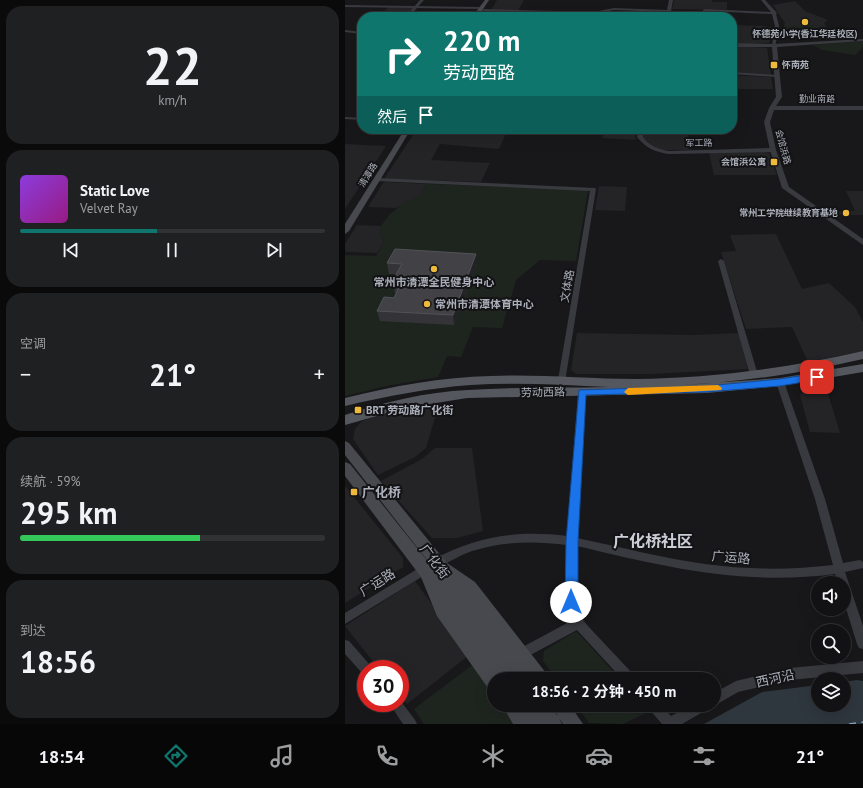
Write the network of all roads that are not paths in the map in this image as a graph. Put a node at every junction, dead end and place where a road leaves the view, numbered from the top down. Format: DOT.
graph roads {
  1 [pos="422,0"];
  2 [pos="487,0"];
  3 [pos="491,0"];
  4 [pos="671,0"];
  5 [pos="763,0"];
  6 [pos="345,6"];
  7 [pos="416,7"];
  8 [pos="482,9"];
  9 [pos="412,12"];
  10 [pos="479,12"];
  11 [pos="481,12"];
  12 [pos="561,12"];
  13 [pos="669,12"];
  14 [pos="705,12"];
  15 [pos="775,13"];
  16 [pos="345,31"];
  17 [pos="357,32"];
  18 [pos="863,39"];
  19 [pos="737,45"];
  20 [pos="774,46"];
  21 [pos="737,73"];
  22 [pos="777,76"];
  23 [pos="772,108"];
  24 [pos="863,108"];
  25 [pos="345,118"];
  26 [pos="357,119"];
  27 [pos="399,134"];
  28 [pos="404,134"];
  29 [pos="641,134"];
  30 [pos="773,150"];
  31 [pos="377,180"];
  32 [pos="347,222"];
  33 [pos="345,231"];
  34 [pos="863,243"];
  35 [pos="721,261"];
  36 [pos="863,355"];
  37 [pos="863,368"];
  38 [pos="755,375"];
  39 [pos="780,382"];
  40 [pos="562,384"];
  41 [pos="582,392"];
  42 [pos="345,402"];
  43 [pos="345,420"];
  44 [pos="345,446"];
  45 [pos="345,467"];
  46 [pos="572,541"];
  47 [pos="860,565"];
  48 [pos="431,566"];
  49 [pos="839,569"];
  50 [pos="841,576"];
  51 [pos="851,606"];
  52 [pos="345,619"];
  53 [pos="578,623"];
  54 [pos="863,644"];
  55 [pos="345,645"];
  56 [pos="358,660"];
  57 [pos="863,667"];
  58 [pos="506,669"];
  59 [pos="516,672"];
  60 [pos="624,672"];
  61 [pos="721,696"];
  62 [pos="402,712"];
  63 [pos="515,712"];
  64 [pos="531,712"];
  65 [pos="544,712"];
  66 [pos="565,712"];
  67 [pos="659,712"];
  68 [pos="691,712"];
  69 [pos="411,724"];
  70 [pos="524,724"];
  71 [pos="540,724"];
  72 [pos="553,724"];
  73 [pos="574,724"];
  74 [pos="670,724"];
  1 -- 7 [label="street"];
  2 -- 8 [label="main road"];
  3 -- 8 [label="main road"];
  4 -- 13 [label="street"];
  5 -- 15 [label="street"];
  6 -- 7 [label="street"];
  7 -- 8 [label="street"];
  7 -- 9 [label="street"];
  8 -- 10 [label="main road"];
  8 -- 11 [label="main road"];
  8 -- 12 [label="street"];
  12 -- 13 [label="street"];
  14 -- 15 [label="street"];
  15 -- 20 [label="street, 会馆浜路"];
  16 -- 17 [label="street"];
  18 -- 20 [label="street"];
  19 -- 20 [label="street"];
  20 -- 22 [label="street, 会馆浜路"];
  21 -- 22 [label="street"];
  22 -- 23 [label="street, 会馆浜路"];
  23 -- 24 [label="street, 勤业南路"];
  23 -- 30 [label="street, 会馆浜路"];
  25 -- 26 [label="street"];
  27 -- 32 [label="main road, 清潭路"];
  28 -- 31 [label="main road, 清潭路"];
  29 -- 30 [label="street, 军工路"];
  30 -- 34 [label="street, 会馆浜路"];
  31 -- 32 [label="main road, 清潭路"];
  31 -- 40 [label="street, 文体路"];
  32 -- 33 [label="main road, 清潭路"];
  35 -- 38 [label="street"];
  36 -- 38 [label="main road, 劳动西路"];
  37 -- 39 [label="main road, 劳动西路"];
  38 -- 40 [label="main road, 劳动西路"];
  39 -- 41 [label="main road, 劳动西路"];
  39 -- 49 [label="street"];
  40 -- 42 [label="main road, 劳动西路"];
  41 -- 43 [label="main road, 劳动西路"];
  41 -- 46 [label="street"];
  44 -- 48 [label="main road, 广化街"];
  45 -- 48 [label="main road, 广化街"];
  46 -- 48 [label="street, 广运路"];
  46 -- 49 [label="street, 广运路"];
  46 -- 53 [label="street"];
  47 -- 49 [label="street, 广运路"];
  48 -- 52 [label="street, 广运路"];
  48 -- 58 [label="main road"];
  48 -- 58 [label="main road"];
  49 -- 50 [label="street"];
  51 -- 54 [label="street"];
  53 -- 58 [label="street"];
  53 -- 60 [label="street"];
  55 -- 56 [label="street"];
  57 -- 61 [label="street, 西河沿"];
  58 -- 59 [label="main road"];
  62 -- 69 [label="street"];
  63 -- 70 [label="main road"];
  64 -- 71 [label="main road"];
  65 -- 72 [label="main road"];
  66 -- 73 [label="main road"];
  67 -- 74 [label="street"];
  68 -- 74 [label="street"];
}
